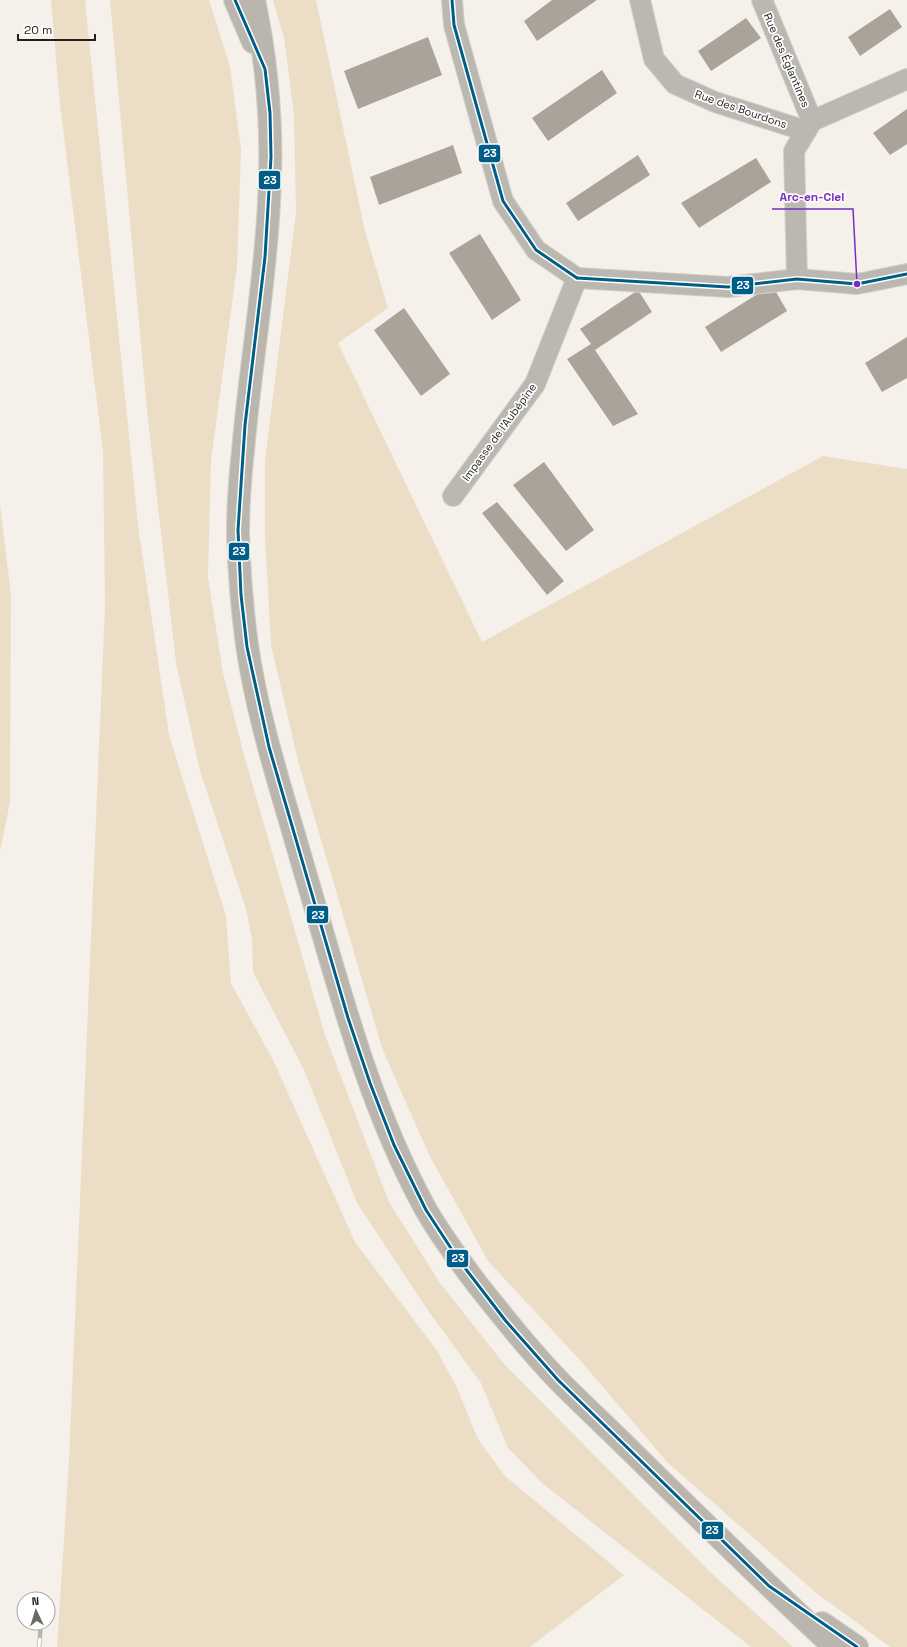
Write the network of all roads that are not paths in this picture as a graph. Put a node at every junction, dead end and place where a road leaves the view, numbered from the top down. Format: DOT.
graph roads {
  1 [pos="236,0"];
  2 [pos="254,0"];
  3 [pos="452,0"];
  4 [pos="640,0"];
  5 [pos="762,0"];
  6 [pos="265,69"];
  7 [pos="907,79"];
  8 [pos="809,126"];
  9 [pos="907,274"];
  10 [pos="577,278"];
  11 [pos="797,279"];
  12 [pos="453,496"];
  13 [pos="769,1586"];
  14 [pos="834,1647"];
  15 [pos="857,1647"];
  1 -- 6 [label="main road"];
  2 -- 6 [label="main road"];
  3 -- 10 [label="street"];
  4 -- 8 [label="street, Rue des Bourdons"];
  5 -- 8 [label="street, Rue des Églantines"];
  6 -- 13 [label="main road"];
  7 -- 8 [label="street"];
  8 -- 11 [label="street"];
  9 -- 11 [label="street"];
  10 -- 11 [label="street"];
  10 -- 12 [label="street, Impasse de l'Aubépine"];
  13 -- 14 [label="main road"];
  13 -- 15 [label="main road"];
}
